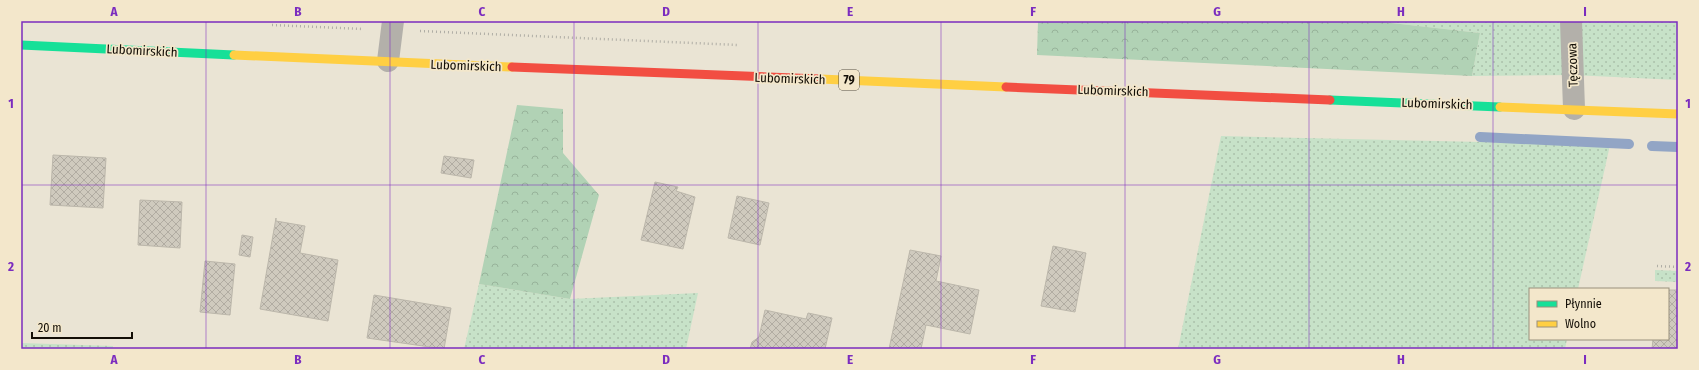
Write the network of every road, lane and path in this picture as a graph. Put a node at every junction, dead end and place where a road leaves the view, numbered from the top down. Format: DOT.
graph roads {
  1 [pos="393,21"];
  2 [pos="1571,21"];
  3 [pos="21,44"];
  4 [pos="388,61"];
  5 [pos="1574,109"];
  6 [pos="1678,114"];
  7 [pos="1657,266"];
  8 [pos="1678,267"];
  1 -- 4 [label="street"];
  2 -- 5 [label="street, Tęczowa"];
  3 -- 4 [label="main road, Lubomirskich / 79"];
  4 -- 5 [label="main road, Lubomirskich / 79"];
  5 -- 6 [label="main road, Lubomirskich / 79"];
  7 -- 8 [label="path"];
}
